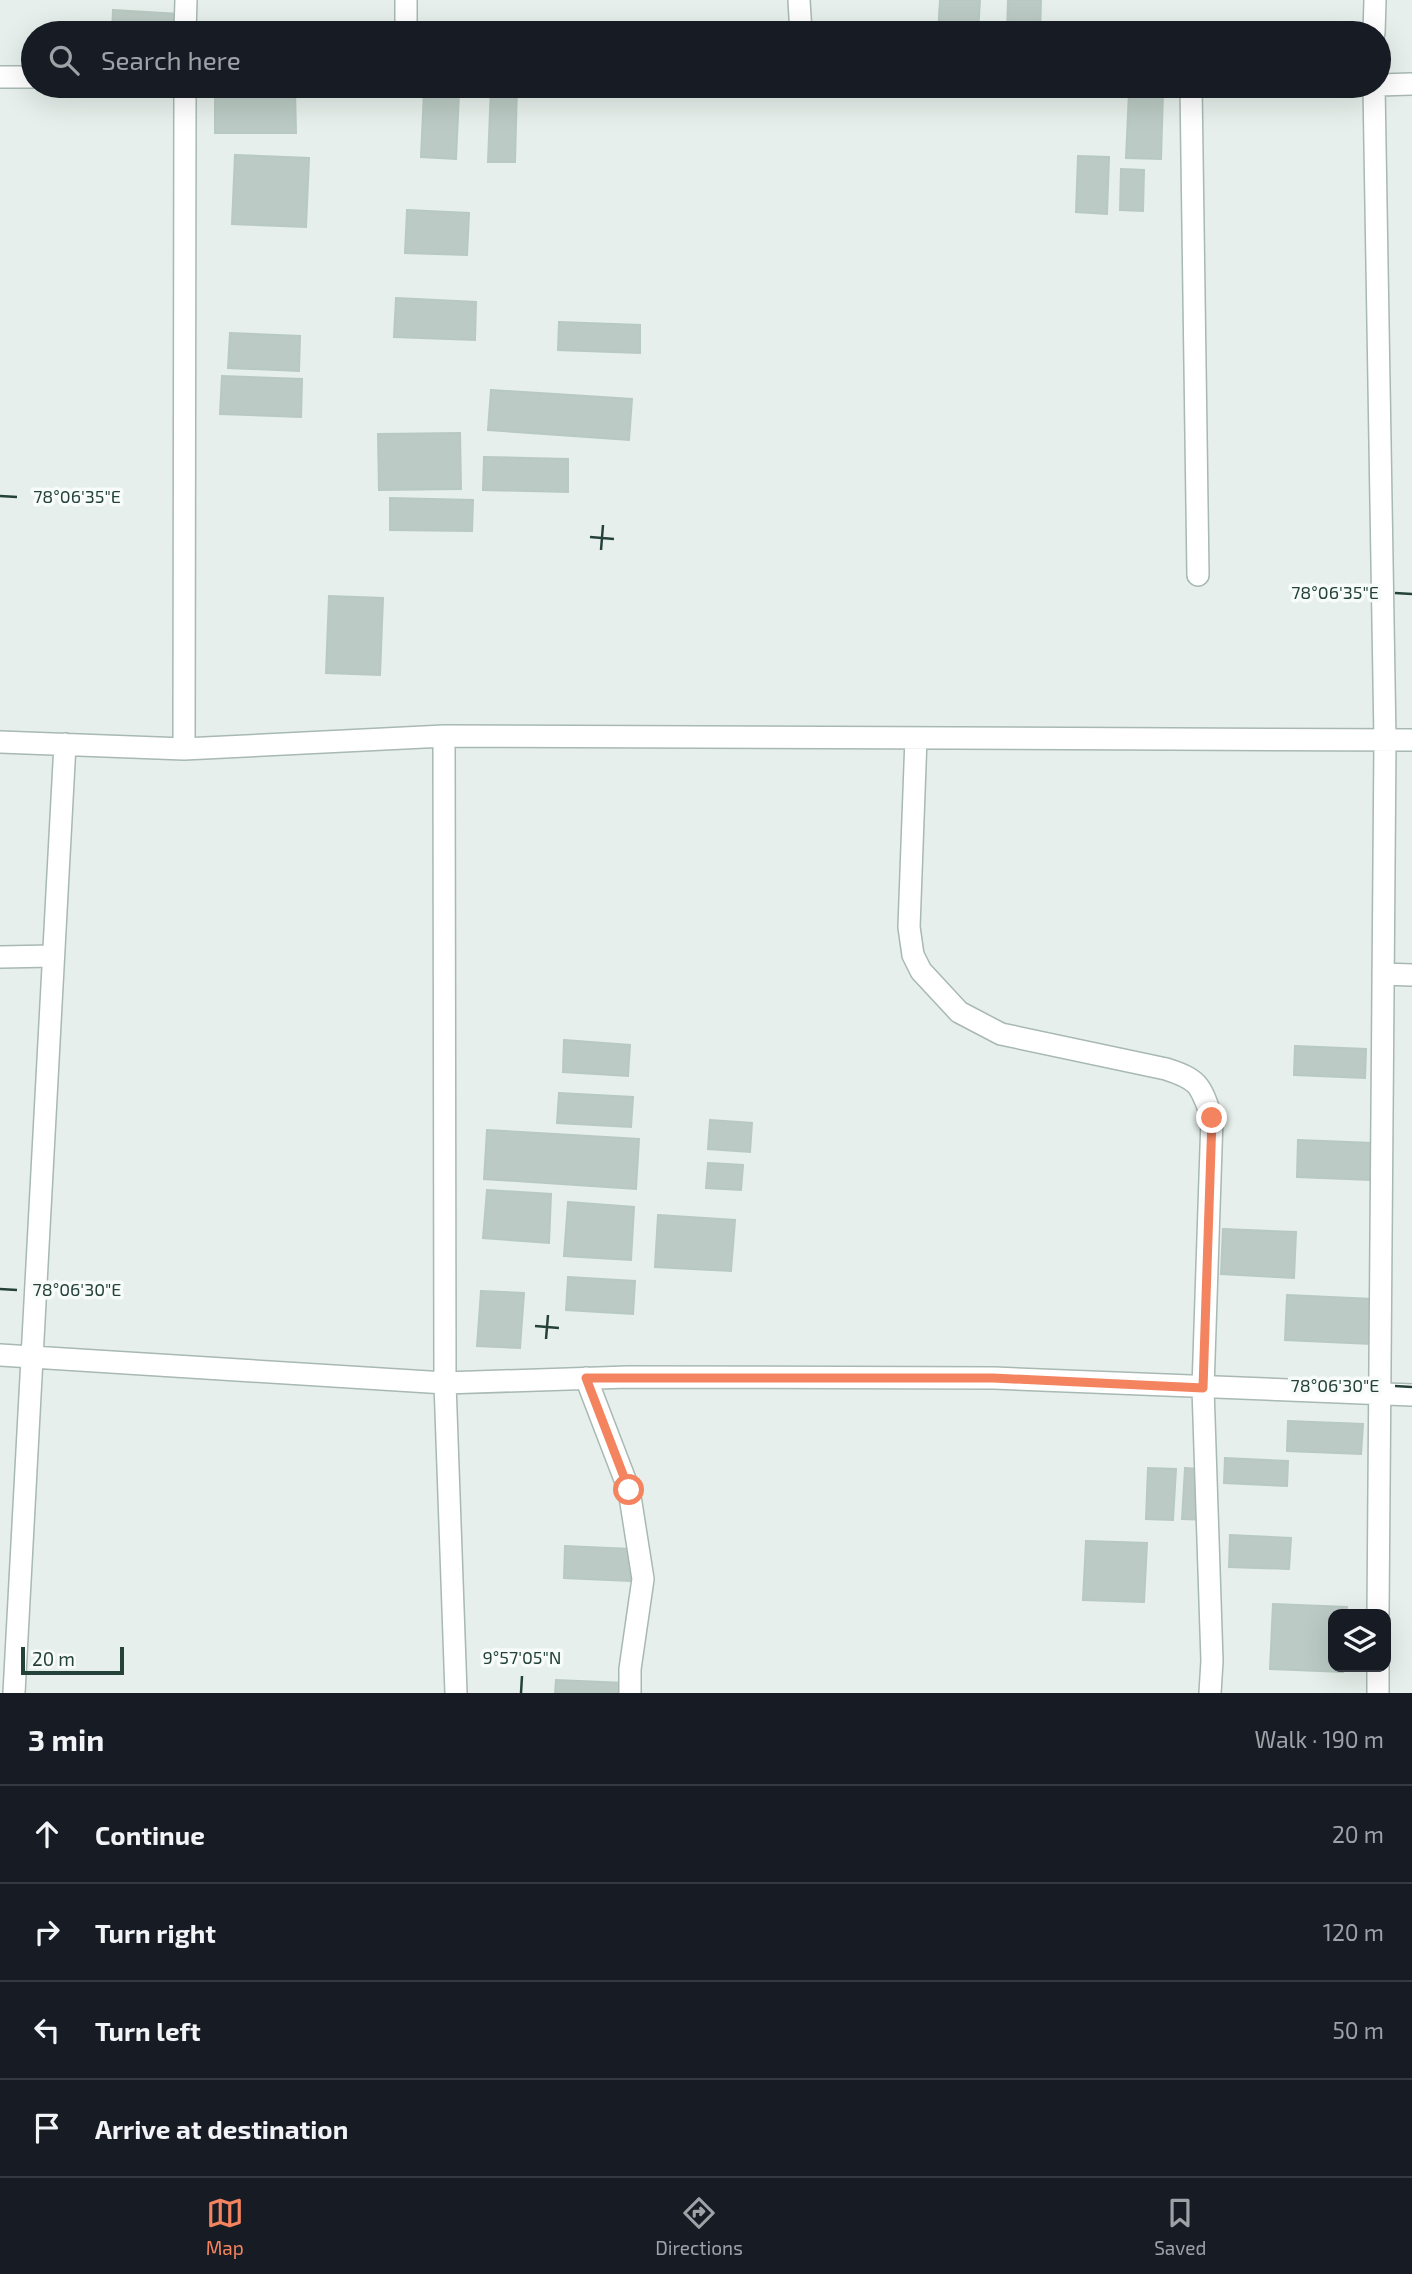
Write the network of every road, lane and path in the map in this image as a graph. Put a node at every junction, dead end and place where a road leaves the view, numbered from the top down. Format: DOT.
graph roads {
  1 [pos="186,0"];
  2 [pos="407,0"];
  3 [pos="799,0"];
  4 [pos="1374,0"];
  5 [pos="185,21"];
  6 [pos="406,21"];
  7 [pos="800,21"];
  8 [pos="1374,21"];
  9 [pos="0,76"];
  10 [pos="21,77"];
  11 [pos="1412,84"];
  12 [pos="1391,85"];
  13 [pos="185,98"];
  14 [pos="1191,98"];
  15 [pos="1377,98"];
  16 [pos="1198,575"];
  17 [pos="444,736"];
  18 [pos="916,738"];
  19 [pos="1385,740"];
  20 [pos="1412,740"];
  21 [pos="0,742"];
  22 [pos="65,744"];
  23 [pos="184,749"];
  24 [pos="53,956"];
  25 [pos="0,957"];
  26 [pos="1383,974"];
  27 [pos="1412,975"];
  28 [pos="0,1355"];
  29 [pos="33,1355"];
  30 [pos="586,1378"];
  31 [pos="446,1383"];
  32 [pos="1203,1388"];
  33 [pos="1379,1395"];
  34 [pos="1412,1395"];
  35 [pos="1378,1609"];
  36 [pos="1378,1672"];
  37 [pos="10,1686"];
  38 [pos="456,1693"];
  39 [pos="630,1693"];
  40 [pos="1210,1693"];
  41 [pos="1378,1693"];
  1 -- 5 [label="street"];
  2 -- 6 [label="street"];
  3 -- 7 [label="street"];
  4 -- 8 [label="street"];
  9 -- 10 [label="street"];
  11 -- 12 [label="street"];
  13 -- 23 [label="street"];
  14 -- 16 [label="street"];
  15 -- 19 [label="street"];
  17 -- 18 [label="street"];
  17 -- 23 [label="street"];
  17 -- 31 [label="street"];
  18 -- 19 [label="street"];
  18 -- 32 [label="street"];
  19 -- 20 [label="street"];
  19 -- 26 [label="street"];
  21 -- 22 [label="street"];
  22 -- 23 [label="street"];
  22 -- 24 [label="street"];
  24 -- 25 [label="street"];
  24 -- 29 [label="street"];
  26 -- 27 [label="street"];
  26 -- 33 [label="street"];
  28 -- 29 [label="street"];
  29 -- 31 [label="street"];
  29 -- 37 [label="street"];
  30 -- 31 [label="street"];
  30 -- 32 [label="street"];
  30 -- 39 [label="street"];
  31 -- 38 [label="street"];
  32 -- 33 [label="street"];
  32 -- 40 [label="street"];
  33 -- 34 [label="street"];
  33 -- 35 [label="street"];
  36 -- 41 [label="street"];
}
